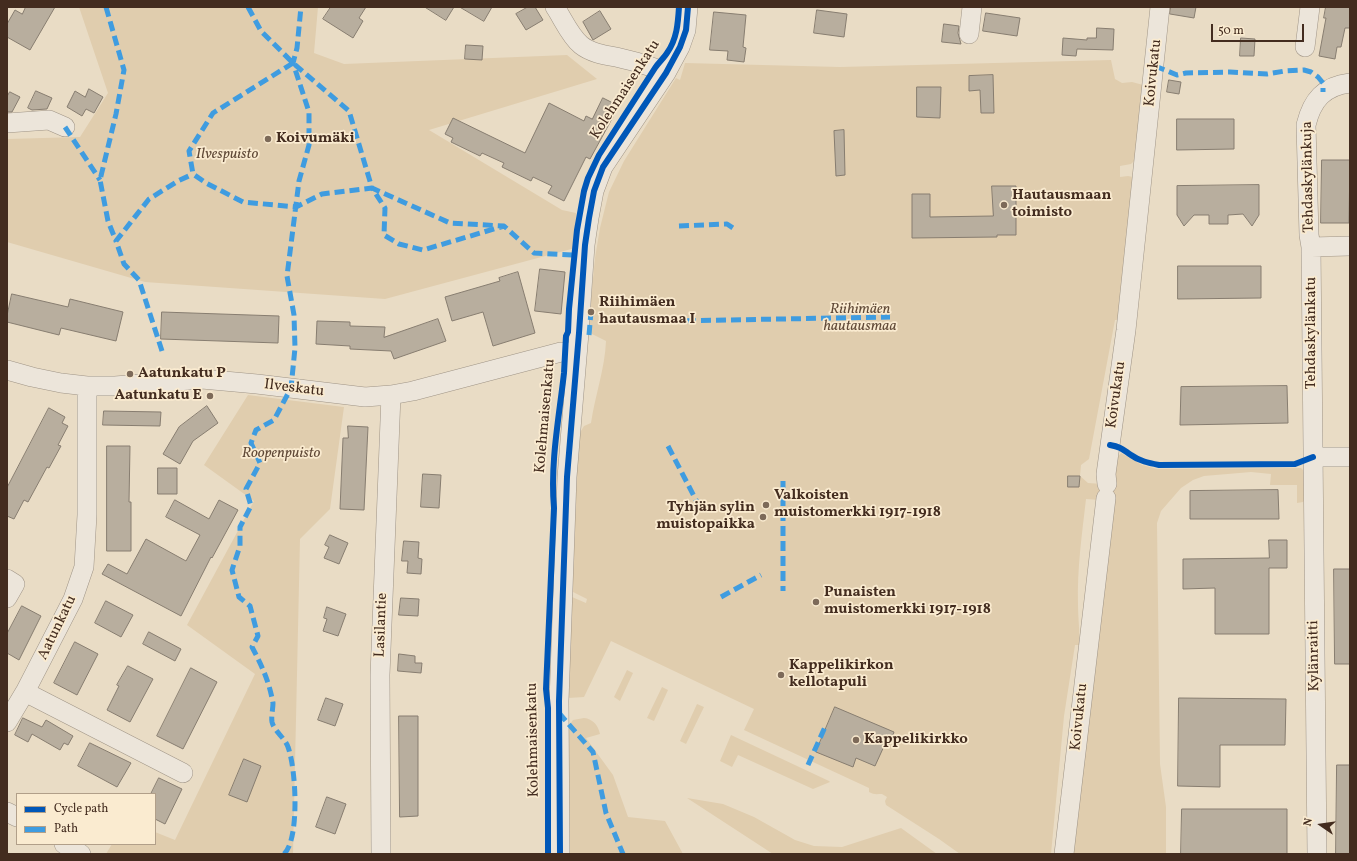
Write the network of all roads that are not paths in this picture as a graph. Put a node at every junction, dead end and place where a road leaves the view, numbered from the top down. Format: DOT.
graph roads {
  1 [pos="555,7"];
  2 [pos="688,7"];
  3 [pos="972,7"];
  4 [pos="1160,7"];
  5 [pos="1310,7"];
  6 [pos="969,34"];
  7 [pos="1305,47"];
  8 [pos="666,73"];
  9 [pos="1350,83"];
  10 [pos="7,123"];
  11 [pos="65,127"];
  12 [pos="1350,246"];
  13 [pos="1311,247"];
  14 [pos="577,352"];
  15 [pos="7,370"];
  16 [pos="87,386"];
  17 [pos="391,395"];
  18 [pos="1313,457"];
  19 [pos="1350,457"];
  20 [pos="25,692"];
  21 [pos="7,722"];
  22 [pos="183,773"];
  23 [pos="7,812"];
  24 [pos="16,816"];
  25 [pos="66,845"];
  26 [pos="82,854"];
  27 [pos="381,854"];
  28 [pos="560,854"];
  29 [pos="1064,854"];
  30 [pos="1317,854"];
  1 -- 8 [label="street"];
  2 -- 8 [label="street, Kolehmaisenkatu"];
  3 -- 6 [label="street"];
  4 -- 29 [label="street, Koivukatu"];
  5 -- 7 [label="street"];
  8 -- 14 [label="street, Kolehmaisenkatu"];
  9 -- 13 [label="street, Tehdaskylänkuja"];
  10 -- 11 [label="street"];
  12 -- 13 [label="street"];
  13 -- 18 [label="street, Tehdaskylänkatu"];
  14 -- 17 [label="street, Ilveskatu"];
  14 -- 28 [label="street, Kolehmaisenkatu"];
  15 -- 16 [label="street, Ilveskatu"];
  16 -- 17 [label="street, Ilveskatu"];
  16 -- 20 [label="street, Aatunkatu"];
  17 -- 27 [label="street, Lasilantie"];
  18 -- 19 [label="street"];
  18 -- 30 [label="street, Kylänraitti"];
  20 -- 21 [label="street, Aatunkatu"];
  20 -- 22 [label="street"];
  23 -- 24 [label="street"];
  25 -- 26 [label="street"];
}
